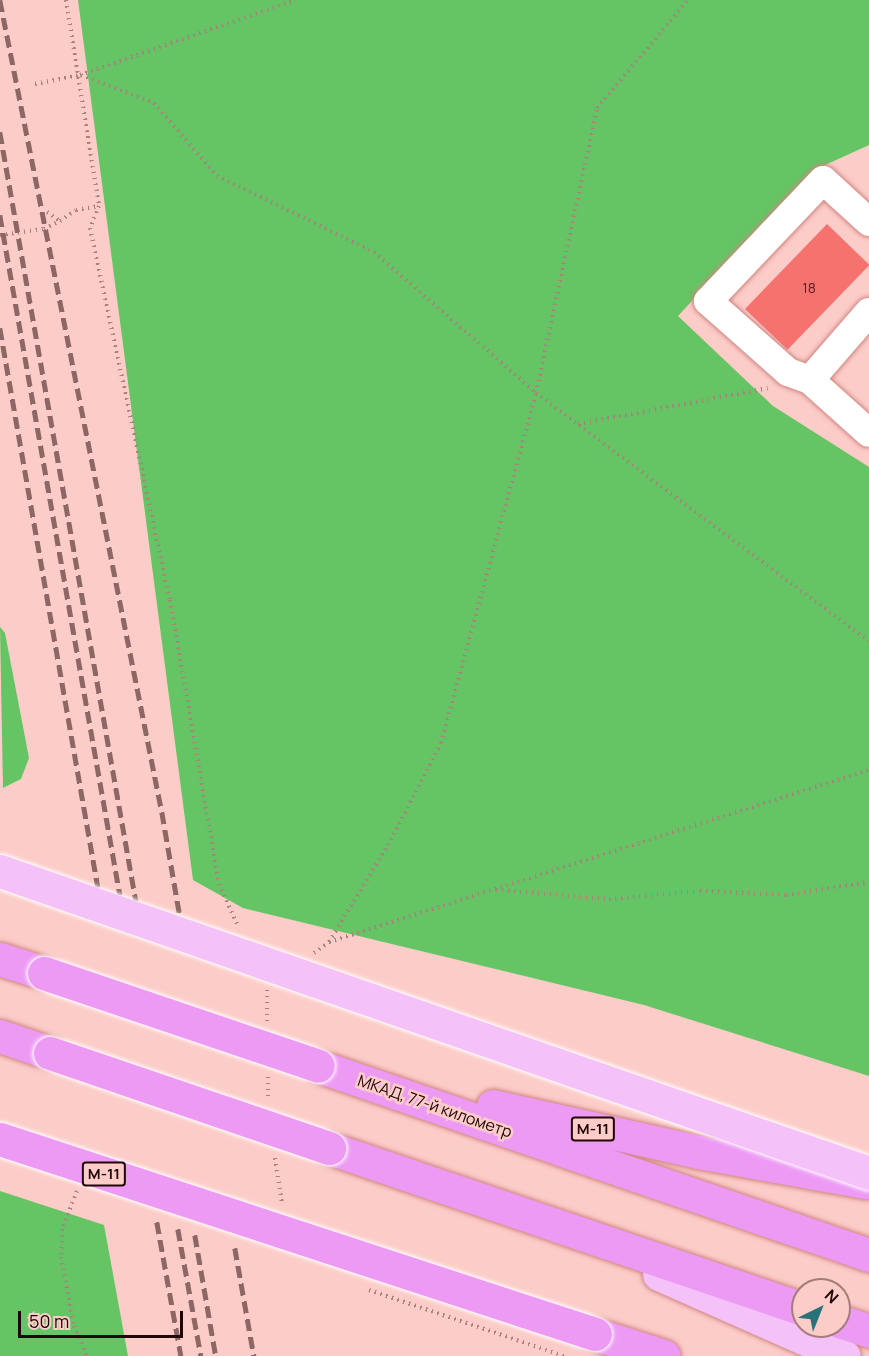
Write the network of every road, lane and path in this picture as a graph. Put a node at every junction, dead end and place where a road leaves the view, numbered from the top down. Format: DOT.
graph roads {
  1 [pos="66,0"];
  2 [pos="295,0"];
  3 [pos="688,0"];
  4 [pos="80,75"];
  5 [pos="35,84"];
  6 [pos="99,206"];
  7 [pos="47,212"];
  8 [pos="60,220"];
  9 [pos="869,222"];
  10 [pos="0,235"];
  11 [pos="869,312"];
  12 [pos="810,380"];
  13 [pos="536,393"];
  14 [pos="577,425"];
  15 [pos="869,433"];
  16 [pos="869,642"];
  17 [pos="869,770"];
  18 [pos="0,871"];
  19 [pos="869,882"];
  20 [pos="495,890"];
  21 [pos="243,936"];
  22 [pos="329,942"];
  23 [pos="311,955"];
  24 [pos="0,959"];
  25 [pos="276,981"];
  26 [pos="267,1033"];
  27 [pos="0,1036"];
  28 [pos="318,1066"];
  29 [pos="268,1067"];
  30 [pos="268,1112"];
  31 [pos="0,1140"];
  32 [pos="273,1146"];
  33 [pos="869,1173"];
  34 [pos="869,1182"];
  35 [pos="78,1187"];
  36 [pos="517,1211"];
  37 [pos="284,1213"];
  38 [pos="869,1255"];
  39 [pos="376,1294"];
  40 [pos="791,1305"];
  41 [pos="851,1325"];
  42 [pos="869,1331"];
  43 [pos="595,1334"];
  44 [pos="87,1356"];
  45 [pos="564,1356"];
  46 [pos="647,1356"];
  47 [pos="664,1356"];
  48 [pos="844,1356"];
  1 -- 4 [label="path"];
  2 -- 4 [label="path"];
  3 -- 13 [label="path"];
  4 -- 5 [label="path"];
  4 -- 6 [label="path"];
  4 -- 13 [label="path"];
  6 -- 8 [label="path"];
  6 -- 21 [label="path"];
  7 -- 8 [label="path"];
  8 -- 10 [label="path"];
  9 -- 12 [label="street"];
  11 -- 12 [label="street"];
  12 -- 14 [label="path"];
  12 -- 15 [label="street"];
  13 -- 14 [label="path"];
  13 -- 22 [label="path"];
  14 -- 16 [label="path"];
  17 -- 20 [label="path"];
  18 -- 33 [label="main road, bridge"];
  19 -- 20 [label="path"];
  20 -- 22 [label="path"];
  22 -- 23 [label="path"];
  24 -- 28 [label="highway, МКАД, 77-й километр, bridge"];
  25 -- 26 [label="path"];
  27 -- 36 [label="highway, bridge"];
  28 -- 34 [label="highway, М-11"];
  28 -- 38 [label="highway, МКАД, 77-й километр"];
  29 -- 30 [label="path"];
  31 -- 43 [label="highway, М-11, bridge"];
  32 -- 37 [label="path"];
  35 -- 44 [label="path"];
  36 -- 40 [label="highway"];
  36 -- 48 [label="main road"];
  39 -- 45 [label="path"];
  41 -- 42 [label="highway"];
  43 -- 46 [label="main road"];
  43 -- 47 [label="highway, М-11"];
}
